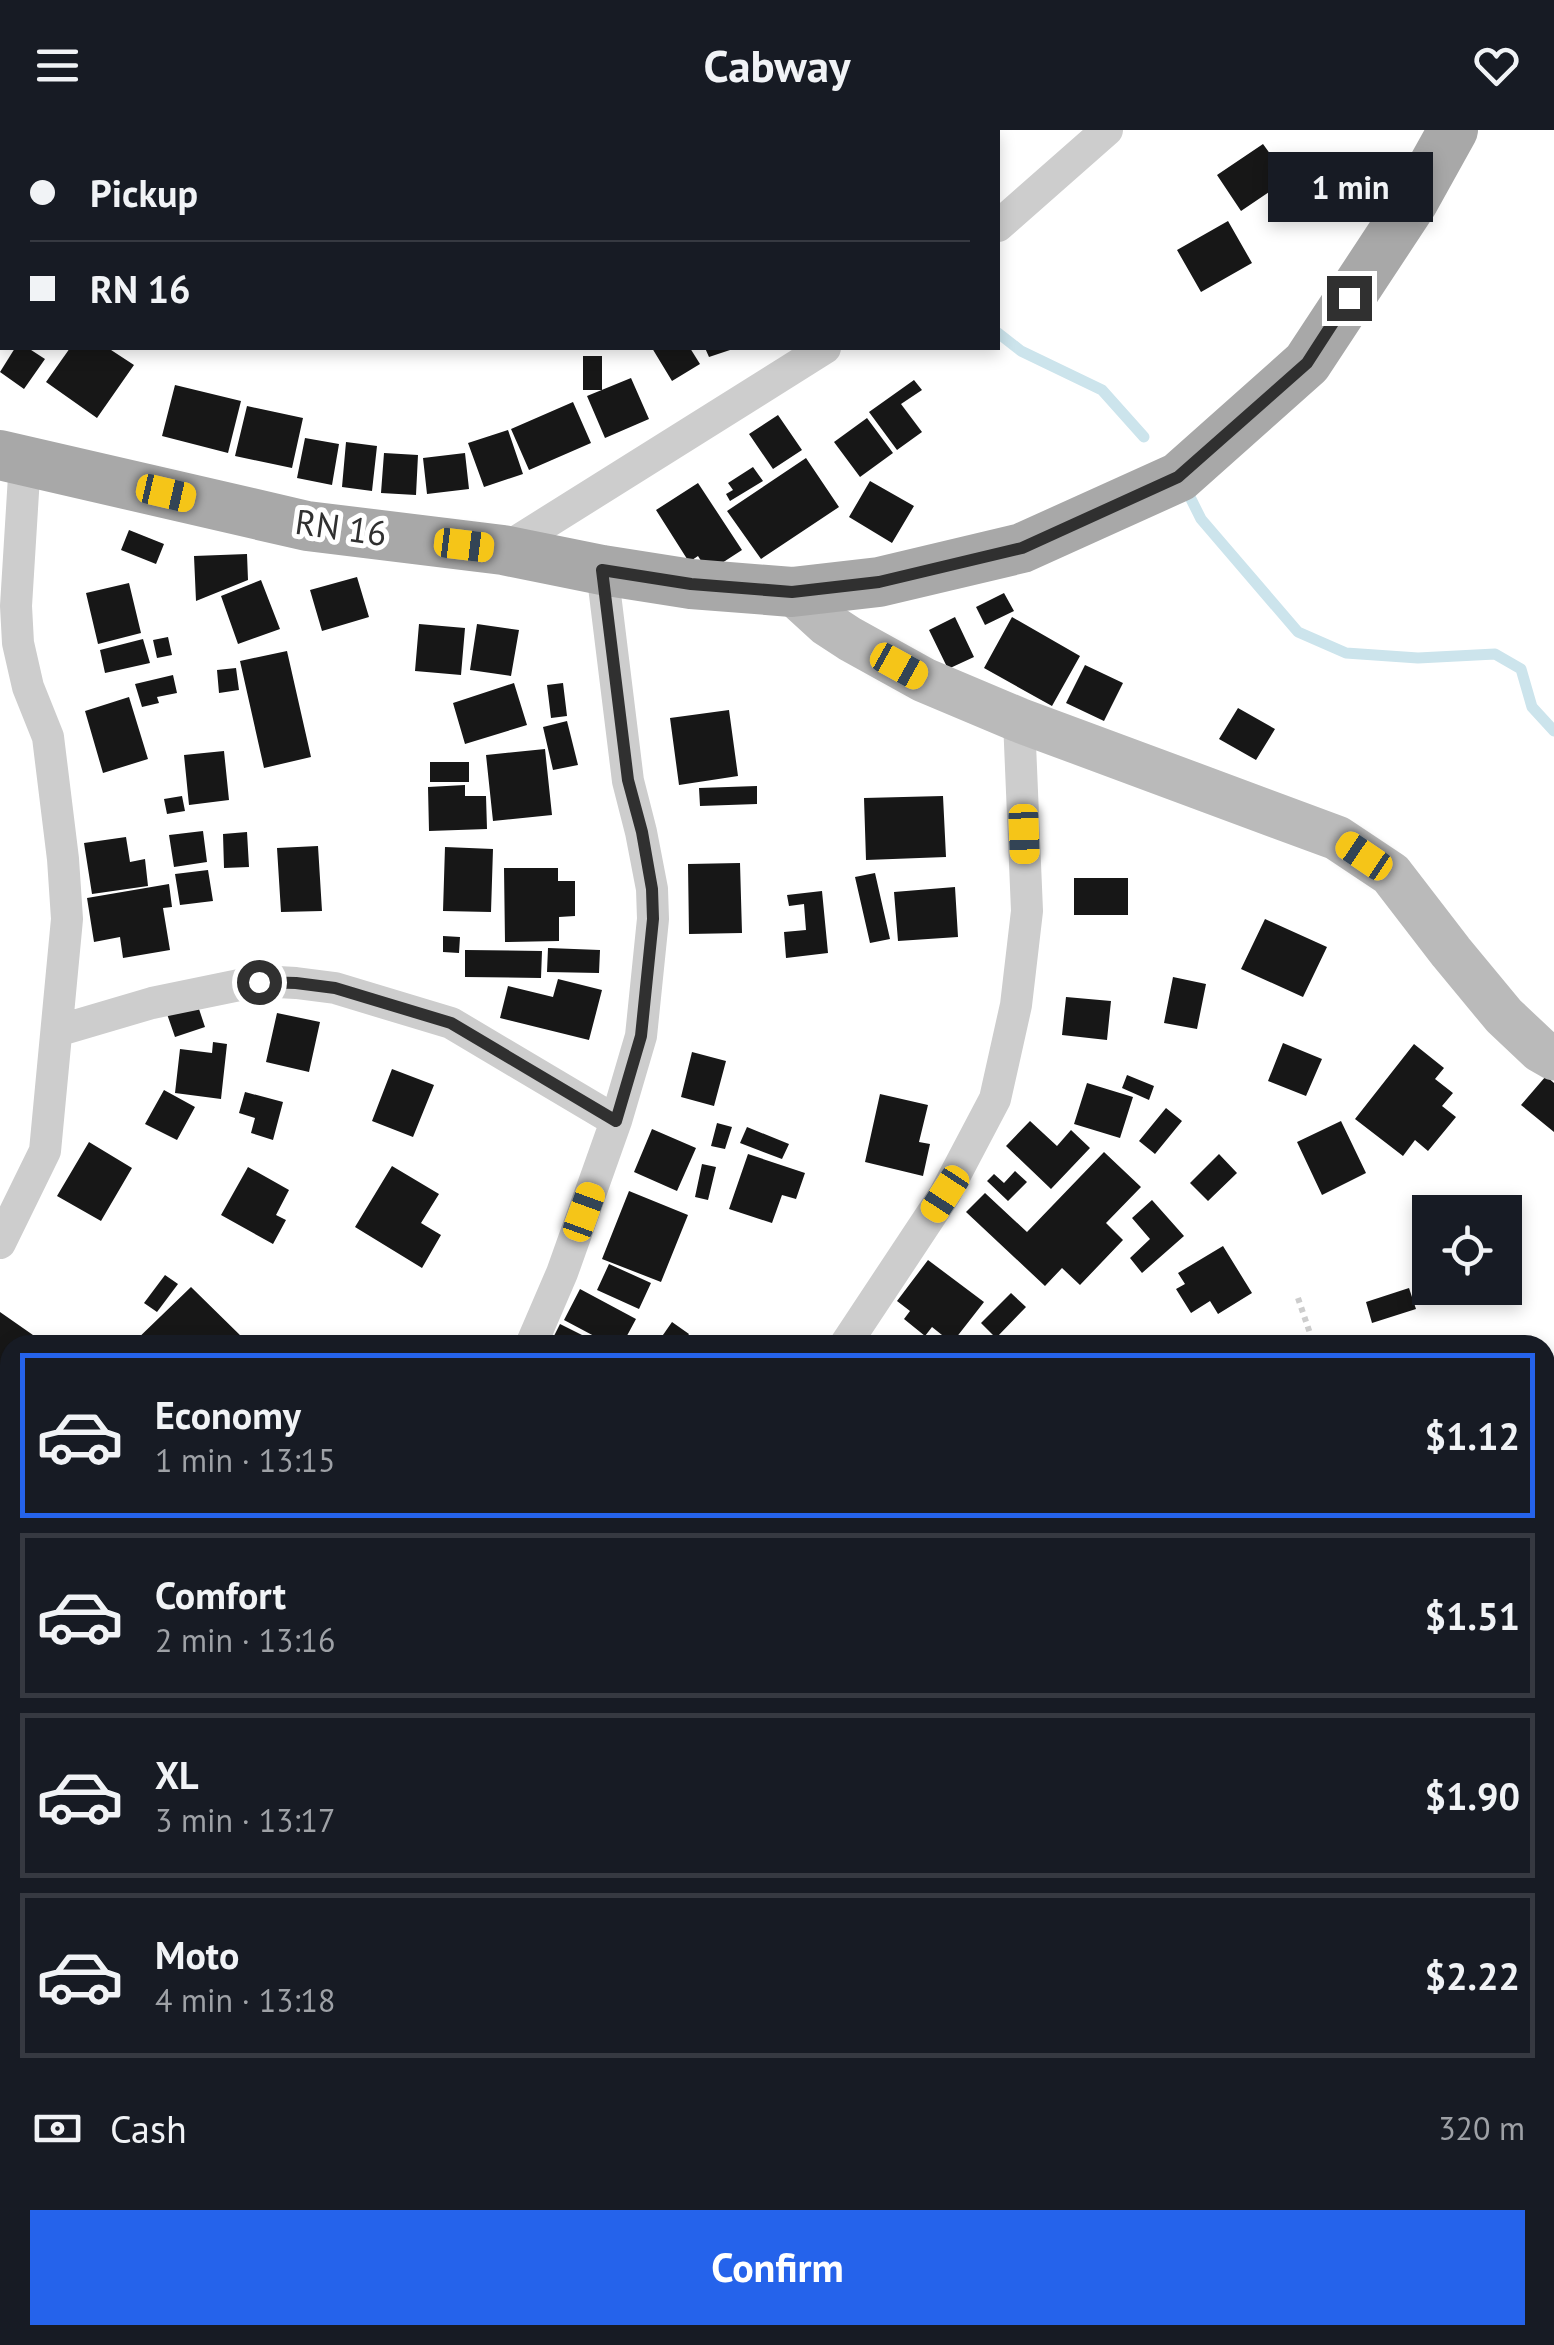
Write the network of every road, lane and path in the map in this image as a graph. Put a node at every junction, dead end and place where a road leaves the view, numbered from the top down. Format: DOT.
graph roads {
  1 [pos="1107,130"];
  2 [pos="1453,130"];
  3 [pos="1000,224"];
  4 [pos="823,350"];
  5 [pos="12,458"];
  6 [pos="503,550"];
  7 [pos="602,570"];
  8 [pos="792,592"];
  9 [pos="1019,720"];
  10 [pos="57,1032"];
  11 [pos="1554,1058"];
  12 [pos="616,1121"];
  13 [pos="0,1242"];
  14 [pos="1298,1298"];
  15 [pos="534,1335"];
  16 [pos="852,1335"];
  17 [pos="1311,1335"];
  1 -- 3 [label="street"];
  2 -- 8 [label="main road, RN 16 / RN 16"];
  4 -- 6 [label="street"];
  5 -- 6 [label="main road, RN 16 / RN 16"];
  5 -- 10 [label="street"];
  6 -- 7 [label="main road, RN 16 / RN 16"];
  7 -- 8 [label="main road, RN 16 / RN 16"];
  7 -- 12 [label="street"];
  8 -- 9 [label="main road"];
  9 -- 11 [label="main road"];
  9 -- 16 [label="street"];
  10 -- 12 [label="street"];
  10 -- 13 [label="street"];
  12 -- 15 [label="street"];
  14 -- 17 [label="path"];
}
